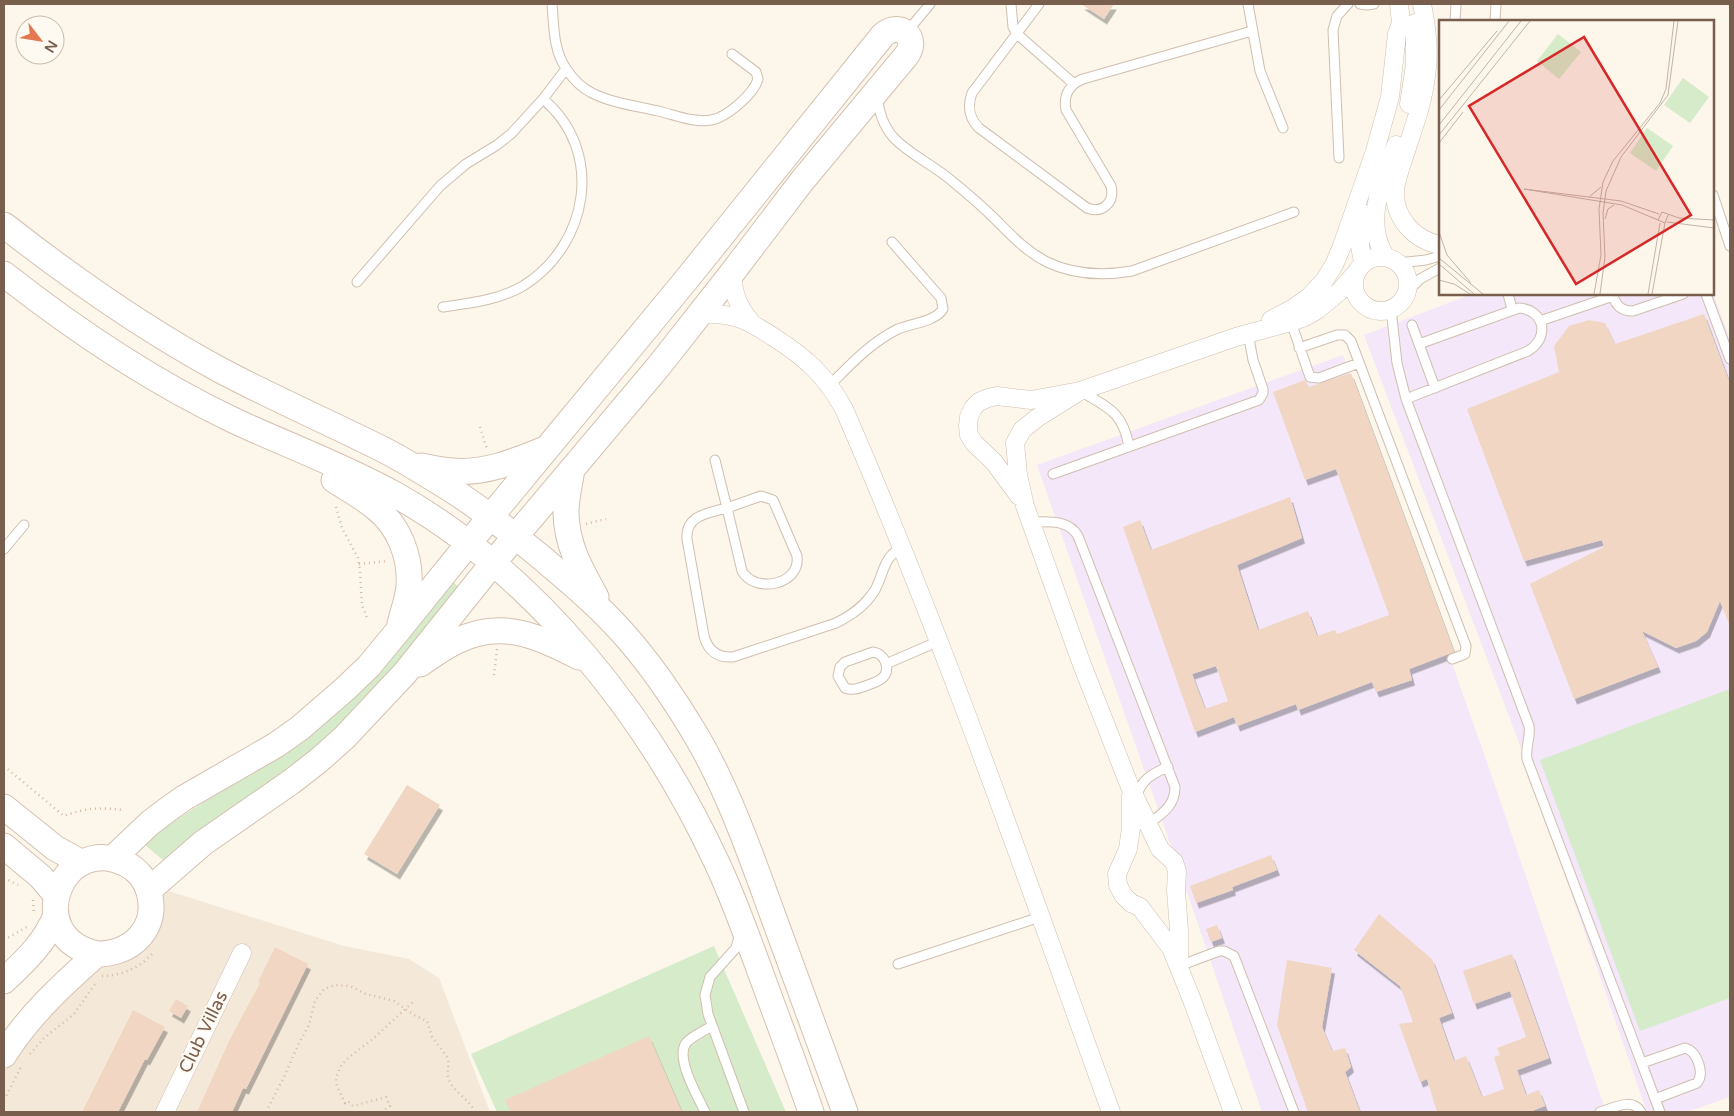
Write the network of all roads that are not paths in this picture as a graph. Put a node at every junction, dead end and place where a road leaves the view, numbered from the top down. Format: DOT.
graph roads {
  1 [pos="552,4"];
  2 [pos="930,4"];
  3 [pos="1011,4"];
  4 [pos="1039,4"];
  5 [pos="1248,4"];
  6 [pos="1348,4"];
  7 [pos="1360,4"];
  8 [pos="1374,4"];
  9 [pos="1391,4"];
  10 [pos="1399,4"];
  11 [pos="1414,4"];
  12 [pos="1422,4"];
  13 [pos="1456,4"];
  14 [pos="1496,4"];
  15 [pos="1455,20"];
  16 [pos="1495,20"];
  17 [pos="1252,31"];
  18 [pos="906,33"];
  19 [pos="1016,34"];
  20 [pos="1398,34"];
  21 [pos="732,54"];
  22 [pos="566,69"];
  23 [pos="1074,84"];
  24 [pos="877,91"];
  25 [pos="543,99"];
  26 [pos="1283,128"];
  27 [pos="1339,158"];
  28 [pos="1364,184"];
  29 [pos="1714,198"];
  30 [pos="1294,212"];
  31 [pos="4,225"];
  32 [pos="892,242"];
  33 [pos="1439,245"];
  34 [pos="1730,246"];
  35 [pos="1439,256"];
  36 [pos="1391,260"];
  37 [pos="1359,268"];
  38 [pos="1439,269"];
  39 [pos="732,273"];
  40 [pos="4,274"];
  41 [pos="357,282"];
  42 [pos="1406,293"];
  43 [pos="1508,295"];
  44 [pos="1613,295"];
  45 [pos="1680,295"];
  46 [pos="1706,295"];
  47 [pos="443,307"];
  48 [pos="1390,309"];
  49 [pos="1512,309"];
  50 [pos="700,315"];
  51 [pos="751,322"];
  52 [pos="1291,322"];
  53 [pos="1540,322"];
  54 [pos="1412,325"];
  55 [pos="1248,333"];
  56 [pos="1419,344"];
  57 [pos="1299,348"];
  58 [pos="1730,359"];
  59 [pos="1359,363"];
  60 [pos="830,386"];
  61 [pos="1435,388"];
  62 [pos="1080,391"];
  63 [pos="1406,399"];
  64 [pos="1130,447"];
  65 [pos="547,448"];
  66 [pos="323,458"];
  67 [pos="715,460"];
  68 [pos="407,464"];
  69 [pos="572,469"];
  70 [pos="1053,474"];
  71 [pos="727,508"];
  72 [pos="1028,514"];
  73 [pos="490,517"];
  74 [pos="24,525"];
  75 [pos="515,536"];
  76 [pos="468,544"];
  77 [pos="4,548"];
  78 [pos="902,548"];
  79 [pos="493,563"];
  80 [pos="604,613"];
  81 [pos="397,632"];
  82 [pos="938,641"];
  83 [pos="1452,659"];
  84 [pos="589,662"];
  85 [pos="886,664"];
  86 [pos="405,673"];
  87 [pos="1168,767"];
  88 [pos="1133,793"];
  89 [pos="4,807"];
  90 [pos="1148,824"];
  91 [pos="4,846"];
  92 [pos="112,858"];
  93 [pos="82,863"];
  94 [pos="149,890"];
  95 [pos="56,905"];
  96 [pos="1040,917"];
  97 [pos="742,923"];
  98 [pos="242,953"];
  99 [pos="97,954"];
  100 [pos="898,964"];
  101 [pos="1179,966"];
  102 [pos="4,981"];
  103 [pos="712,1026"];
  104 [pos="14,1059"];
  105 [pos="1642,1062"];
  106 [pos="1655,1099"];
  107 [pos="165,1112"];
  108 [pos="705,1112"];
  109 [pos="744,1112"];
  110 [pos="811,1112"];
  111 [pos="845,1112"];
  112 [pos="1111,1112"];
  113 [pos="1233,1112"];
  114 [pos="1294,1112"];
  115 [pos="1600,1112"];
  116 [pos="1641,1112"];
  117 [pos="1660,1112"];
  1 -- 22 [label="lane"];
  2 -- 18 [label="lane"];
  3 -- 19 [label="lane"];
  4 -- 19 [label="lane"];
  5 -- 17 [label="lane"];
  6 -- 27 [label="lane"];
  7 -- 8 [label="lane"];
  9 -- 20 [label="street"];
  10 -- 20 [label="street"];
  11 -- 36 [label="street"];
  12 -- 33 [label="street"];
  13 -- 15 [label="lane"];
  14 -- 16 [label="lane"];
  17 -- 23 [label="lane"];
  17 -- 26 [label="lane"];
  18 -- 24 [label="street"];
  18 -- 65 [label="street"];
  19 -- 23 [label="lane"];
  19 -- 23 [label="lane"];
  20 -- 28 [label="street"];
  21 -- 22 [label="lane"];
  22 -- 25 [label="lane"];
  24 -- 30 [label="lane"];
  24 -- 39 [label="street"];
  25 -- 41 [label="lane"];
  25 -- 47 [label="lane"];
  28 -- 37 [label="street"];
  28 -- 55 [label="street"];
  29 -- 34 [label="lane"];
  31 -- 68 [label="street"];
  32 -- 60 [label="lane"];
  35 -- 36 [label="lane"];
  36 -- 37 [label="street"];
  36 -- 42 [label="street"];
  37 -- 48 [label="street"];
  37 -- 52 [label="street"];
  38 -- 42 [label="lane"];
  39 -- 50 [label="street"];
  39 -- 51 [label="street"];
  40 -- 66 [label="street"];
  42 -- 48 [label="street"];
  43 -- 49 [label="lane"];
  44 -- 45 [label="lane"];
  44 -- 53 [label="lane"];
  46 -- 58 [label="lane"];
  48 -- 63 [label="lane"];
  49 -- 53 [label="lane"];
  49 -- 56 [label="lane"];
  50 -- 51 [label="street"];
  50 -- 69 [label="street"];
  51 -- 60 [label="street"];
  52 -- 55 [label="street"];
  52 -- 57 [label="lane"];
  53 -- 61 [label="lane"];
  54 -- 56 [label="lane"];
  55 -- 62 [label="street"];
  55 -- 64 [label="lane"];
  56 -- 61 [label="lane"];
  57 -- 59 [label="lane"];
  57 -- 59 [label="lane"];
  59 -- 83 [label="lane"];
  60 -- 78 [label="street"];
  61 -- 63 [label="lane"];
  62 -- 64 [label="lane"];
  62 -- 72 [label="street"];
  62 -- 72 [label="street"];
  63 -- 105 [label="lane"];
  64 -- 70 [label="lane"];
  65 -- 68 [label="street"];
  65 -- 73 [label="street"];
  66 -- 76 [label="street"];
  66 -- 81 [label="street"];
  67 -- 71 [label="lane"];
  68 -- 73 [label="street"];
  69 -- 75 [label="street"];
  69 -- 80 [label="street"];
  71 -- 71 [label="lane"];
  71 -- 78 [label="lane"];
  72 -- 87 [label="lane"];
  72 -- 88 [label="street"];
  73 -- 75 [label="street"];
  73 -- 76 [label="street"];
  74 -- 77 [label="lane"];
  75 -- 79 [label="street"];
  75 -- 80 [label="street"];
  76 -- 79 [label="street"];
  76 -- 81 [label="street"];
  78 -- 82 [label="street"];
  79 -- 84 [label="street"];
  79 -- 86 [label="street"];
  80 -- 111 [label="street"];
  81 -- 92 [label="street"];
  82 -- 85 [label="lane"];
  82 -- 96 [label="street"];
  84 -- 86 [label="street"];
  84 -- 97 [label="street"];
  85 -- 85 [label="lane"];
  86 -- 94 [label="street"];
  87 -- 88 [label="lane"];
  87 -- 90 [label="lane"];
  88 -- 90 [label="street"];
  88 -- 101 [label="street"];
  89 -- 93 [label="street"];
  90 -- 101 [label="street"];
  91 -- 95 [label="street"];
  92 -- 93 [label="street"];
  92 -- 94 [label="street"];
  93 -- 95 [label="street"];
  94 -- 99 [label="street"];
  95 -- 99 [label="street"];
  95 -- 102 [label="street"];
  96 -- 100 [label="lane"];
  96 -- 112 [label="street"];
  97 -- 103 [label="lane"];
  97 -- 110 [label="street"];
  98 -- 107 [label="street, Club Villas"];
  99 -- 104 [label="street"];
  101 -- 113 [label="street"];
  101 -- 114 [label="lane"];
  103 -- 108 [label="lane"];
  103 -- 109 [label="lane"];
  105 -- 106 [label="lane"];
  105 -- 106 [label="lane"];
  106 -- 117 [label="lane"];
  115 -- 116 [label="lane"];
}
